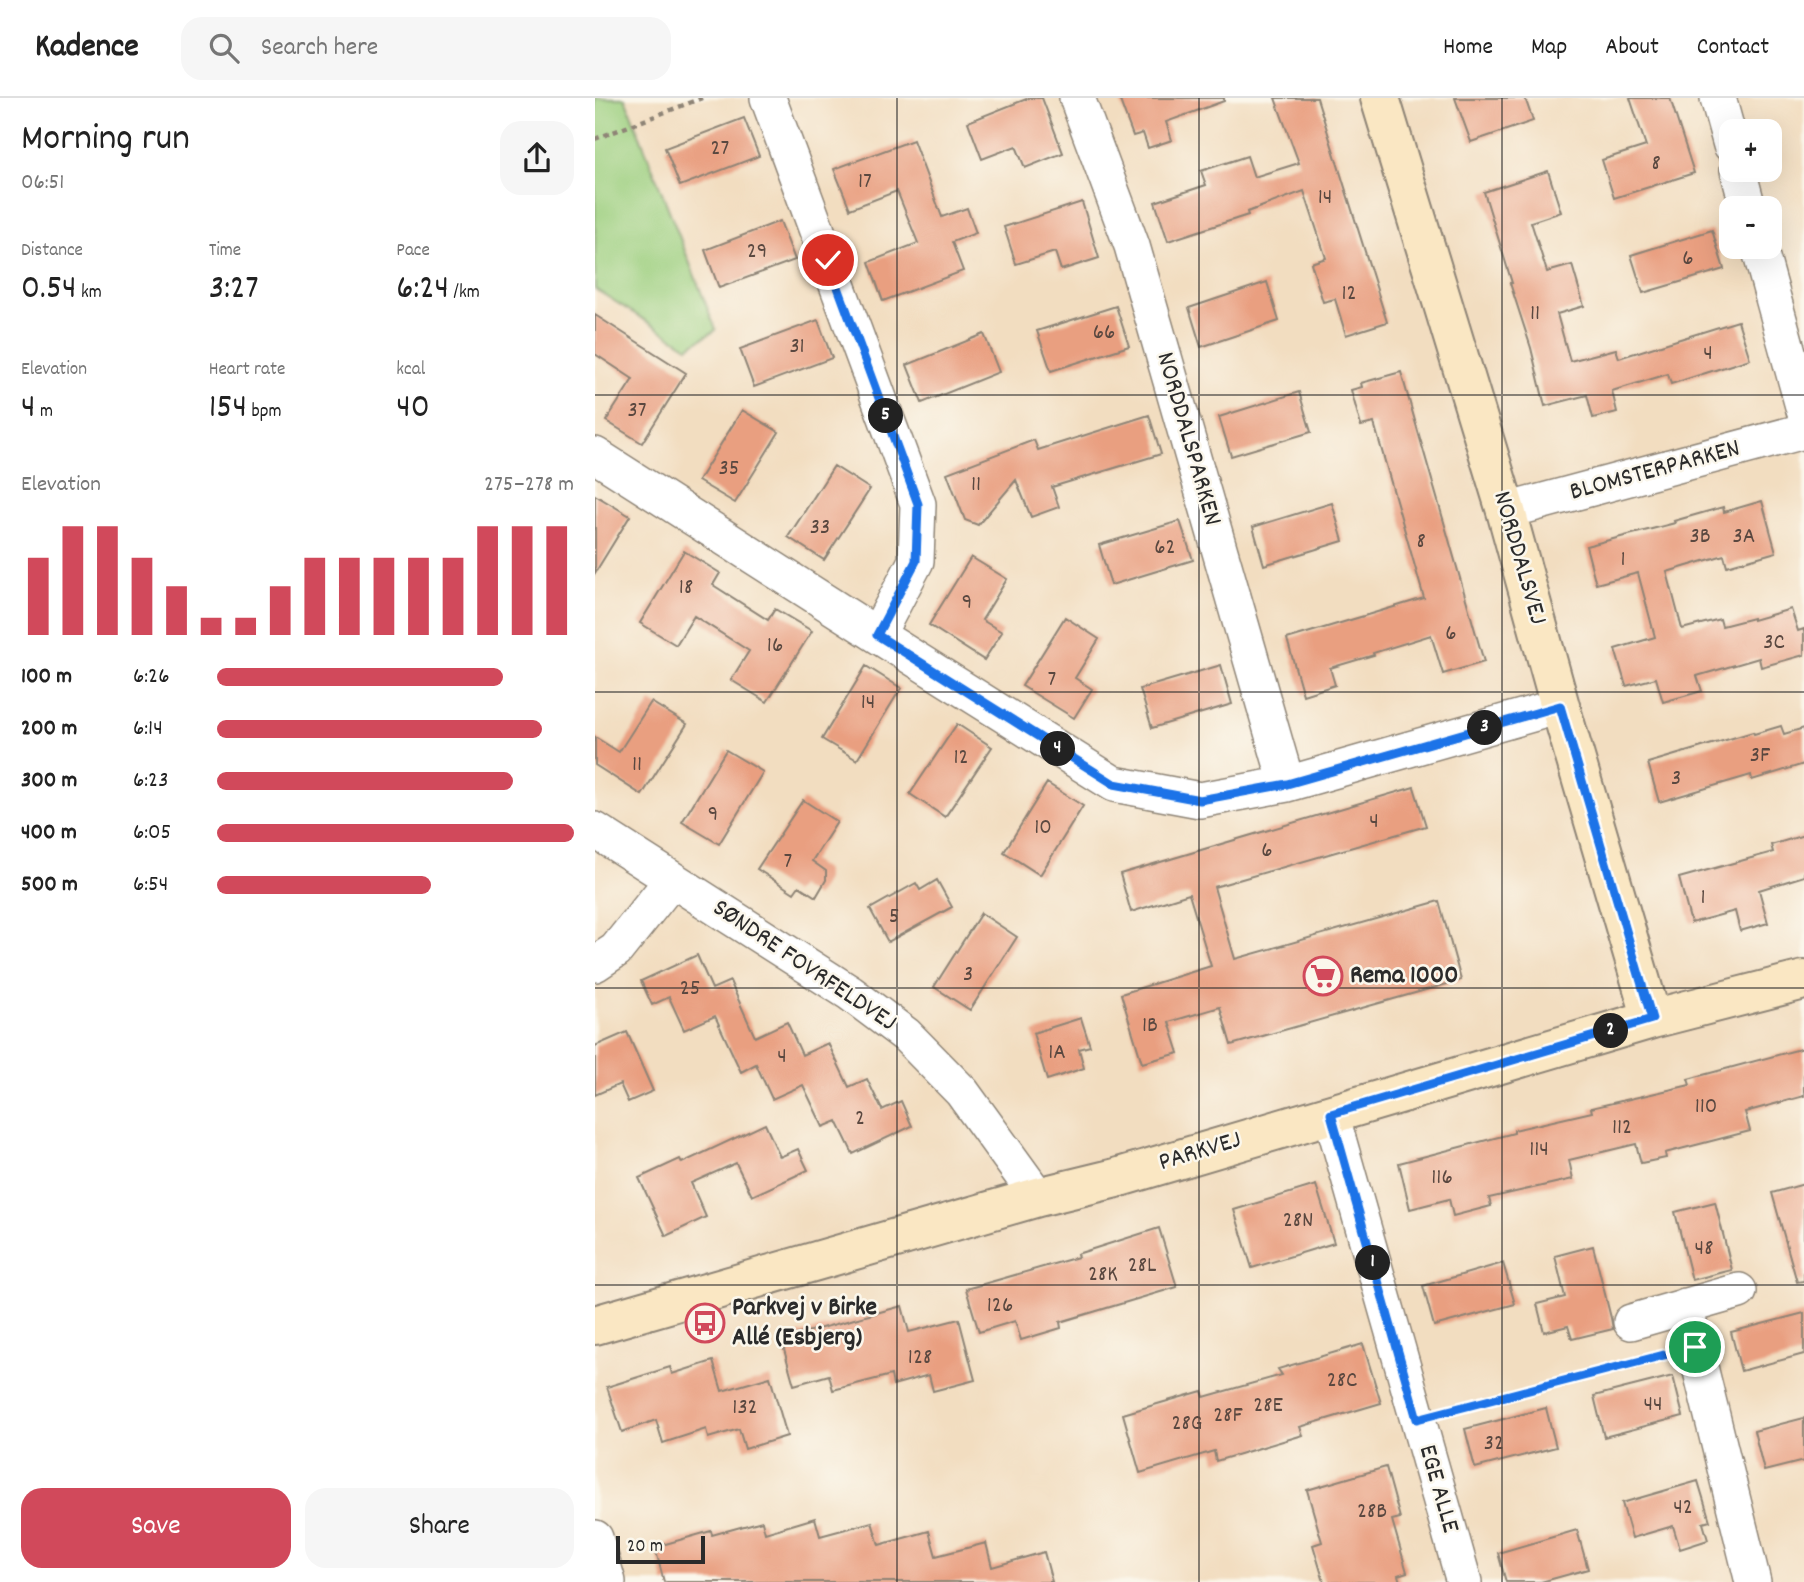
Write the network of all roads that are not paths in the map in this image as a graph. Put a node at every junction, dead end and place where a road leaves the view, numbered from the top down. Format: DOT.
graph roads {
  1 [pos="768,98"];
  2 [pos="1077,98"];
  3 [pos="1380,98"];
  4 [pos="1718,98"];
  5 [pos="1724,119"];
  6 [pos="1762,259"];
  7 [pos="1804,410"];
  8 [pos="1804,431"];
  9 [pos="595,455"];
  10 [pos="1506,511"];
  11 [pos="877,635"];
  12 [pos="1560,706"];
  13 [pos="1287,784"];
  14 [pos="595,830"];
  15 [pos="672,880"];
  16 [pos="595,964"];
  17 [pos="1804,980"];
  18 [pos="1652,1019"];
  19 [pos="1331,1114"];
  20 [pos="1038,1197"];
  21 [pos="1739,1292"];
  22 [pos="1685,1306"];
  23 [pos="1631,1322"];
  24 [pos="595,1325"];
  25 [pos="595,1538"];
  26 [pos="608,1582"];
  27 [pos="1464,1582"];
  28 [pos="1753,1582"];
  1 -- 11 [label="street"];
  2 -- 13 [label="street, NORDDALSPARKEN"];
  3 -- 10 [label="street, NORDDALSVEJ"];
  4 -- 5 [label="street"];
  6 -- 7 [label="street"];
  8 -- 10 [label="street, BLOMSTERPARKEN"];
  9 -- 11 [label="street"];
  10 -- 12 [label="street, NORDDALSVEJ"];
  11 -- 13 [label="street"];
  12 -- 13 [label="street"];
  12 -- 18 [label="street, NORDDALSVEJ"];
  14 -- 15 [label="street, SØNDRE FOVRFELDVEJ"];
  15 -- 16 [label="street"];
  15 -- 20 [label="street, SØNDRE FOVRFELDVEJ"];
  17 -- 18 [label="street, PARKVEJ"];
  18 -- 19 [label="street, PARKVEJ"];
  19 -- 20 [label="street, PARKVEJ"];
  19 -- 27 [label="street, EGE ALLE"];
  20 -- 24 [label="street, PARKVEJ"];
  21 -- 22 [label="street"];
  22 -- 23 [label="street"];
  22 -- 28 [label="street"];
  25 -- 26 [label="street"];
}
